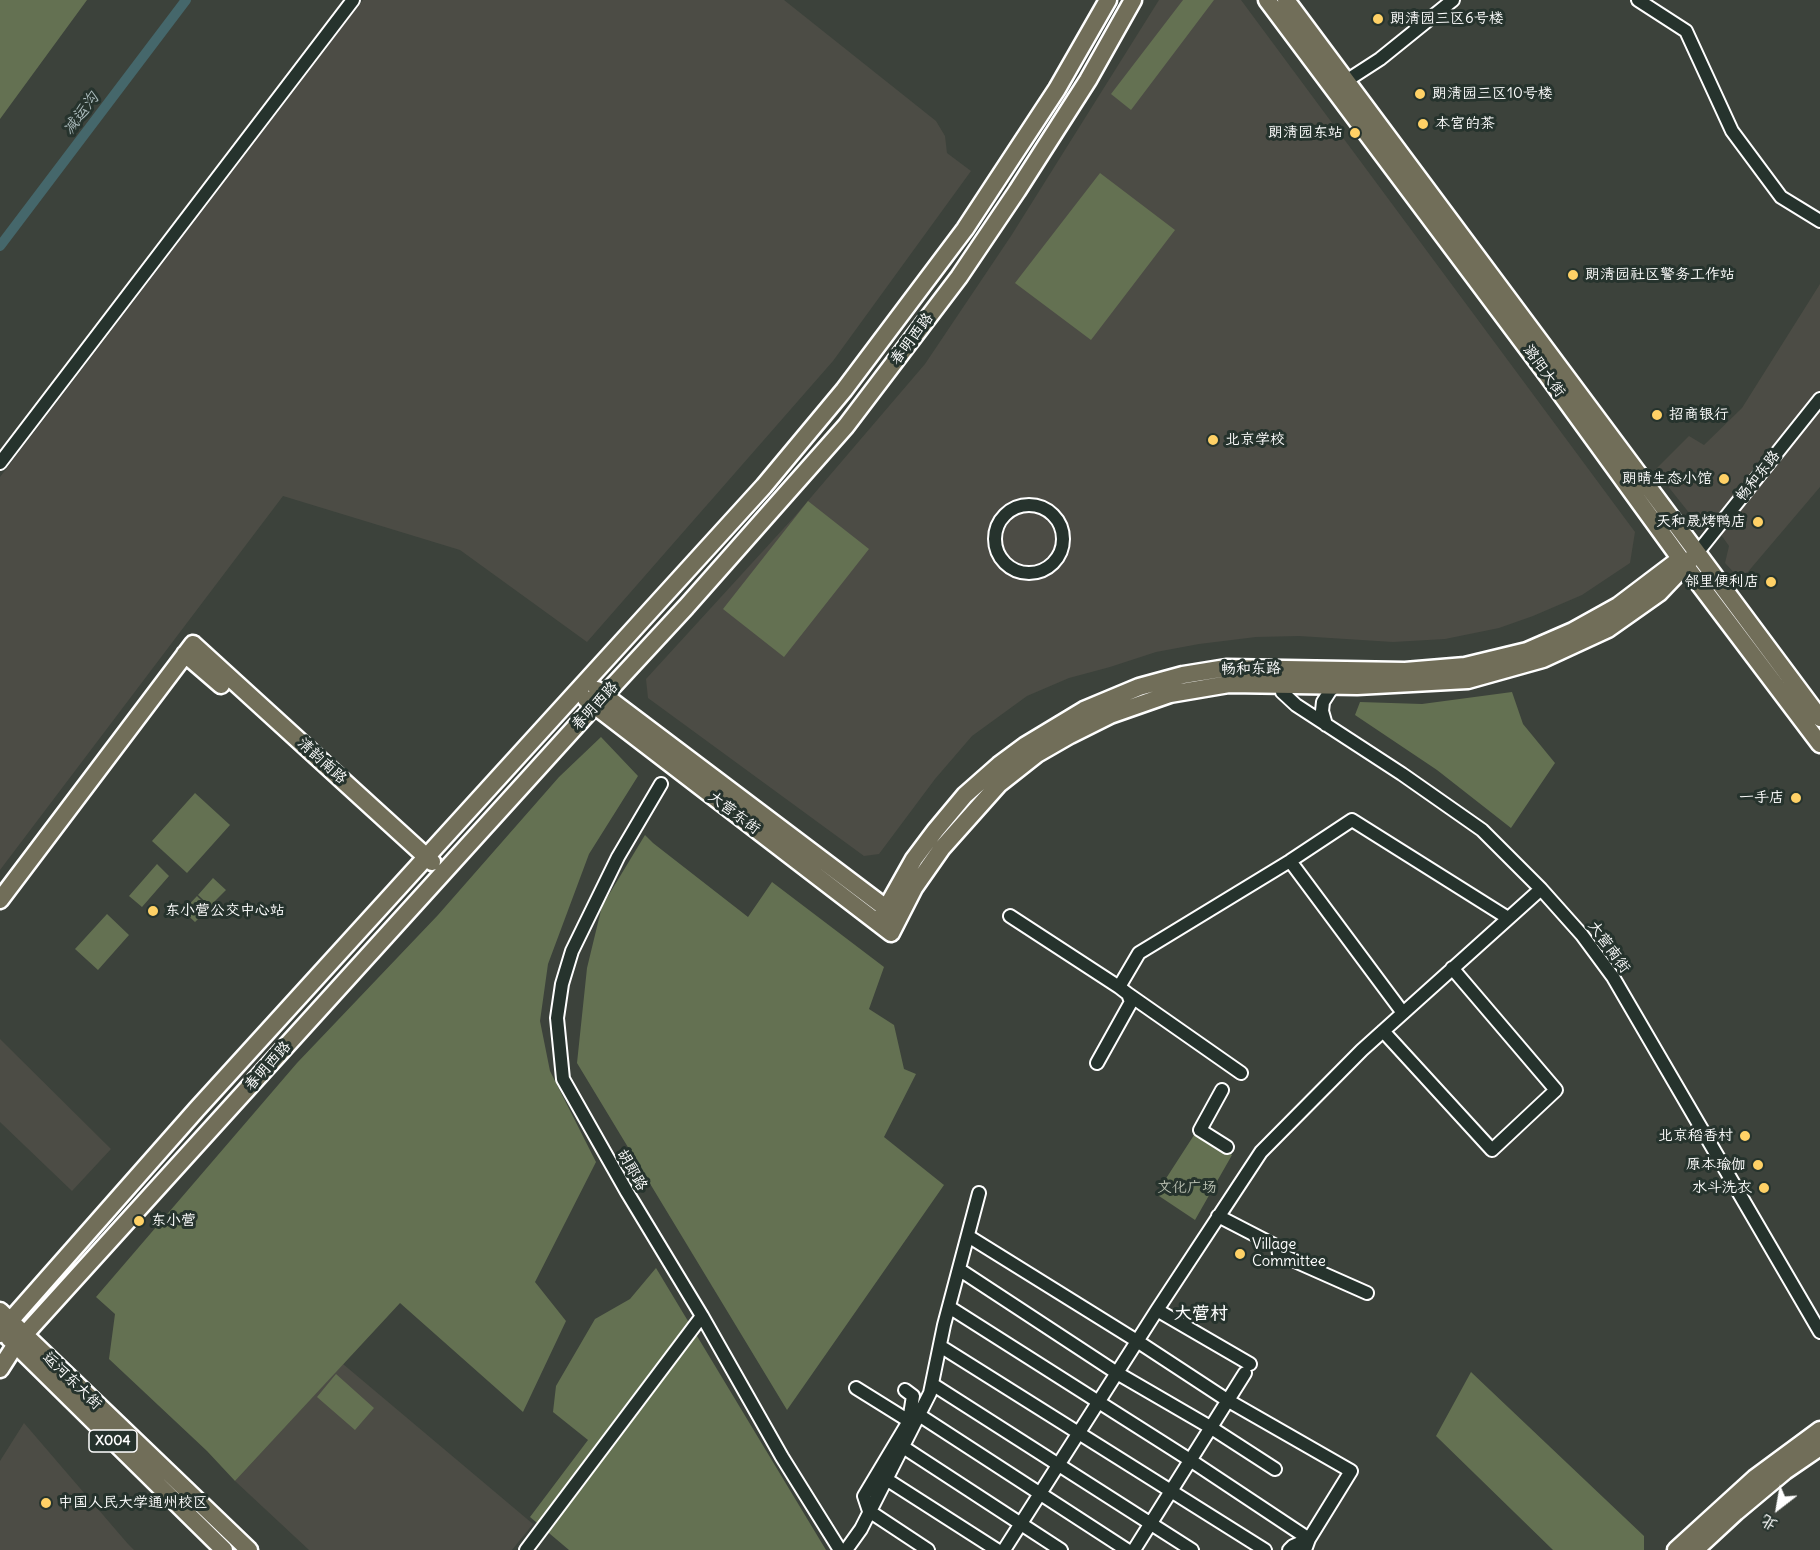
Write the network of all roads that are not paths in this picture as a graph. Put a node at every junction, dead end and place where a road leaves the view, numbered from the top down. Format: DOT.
graph roads {
  1 [pos="352,0"];
  2 [pos="1108,0"];
  3 [pos="1133,0"];
  4 [pos="1268,0"];
  5 [pos="1286,0"];
  6 [pos="1453,0"];
  7 [pos="1638,0"];
  8 [pos="1346,81"];
  9 [pos="1820,221"];
  10 [pos="1820,399"];
  11 [pos="0,463"];
  12 [pos="1688,559"];
  13 [pos="1002,560"];
  14 [pos="193,655"];
  15 [pos="1280,676"];
  16 [pos="1337,685"];
  17 [pos="582,687"];
  18 [pos="599,701"];
  19 [pos="1820,718"];
  20 [pos="1326,725"];
  21 [pos="1820,744"];
  22 [pos="661,784"];
  23 [pos="422,860"];
  24 [pos="1290,861"];
  25 [pos="440,876"];
  26 [pos="1541,889"];
  27 [pos="0,900"];
  28 [pos="892,913"];
  29 [pos="0,915"];
  30 [pos="1010,916"];
  31 [pos="1508,918"];
  32 [pos="884,928"];
  33 [pos="1452,968"];
  34 [pos="1123,990"];
  35 [pos="1403,1013"];
  36 [pos="1383,1031"];
  37 [pos="1097,1063"];
  38 [pos="1241,1073"];
  39 [pos="1222,1090"];
  40 [pos="1227,1147"];
  41 [pos="979,1194"];
  42 [pos="1218,1216"];
  43 [pos="968,1236"];
  44 [pos="960,1270"];
  45 [pos="1367,1293"];
  46 [pos="949,1307"];
  47 [pos="1157,1310"];
  48 [pos="702,1316"];
  49 [pos="2,1325"];
  50 [pos="1820,1332"];
  51 [pos="20,1340"];
  52 [pos="1137,1341"];
  53 [pos="940,1346"];
  54 [pos="0,1369"];
  55 [pos="1117,1373"];
  56 [pos="932,1384"];
  57 [pos="856,1388"];
  58 [pos="905,1390"];
  59 [pos="1227,1400"];
  60 [pos="1099,1401"];
  61 [pos="914,1418"];
  62 [pos="1210,1427"];
  63 [pos="1820,1430"];
  64 [pos="1078,1433"];
  65 [pos="903,1447"];
  66 [pos="1820,1447"];
  67 [pos="1190,1460"];
  68 [pos="1058,1464"];
  69 [pos="1275,1469"];
  70 [pos="886,1479"];
  71 [pos="1171,1491"];
  72 [pos="1040,1493"];
  73 [pos="869,1511"];
  74 [pos="1150,1523"];
  75 [pos="1020,1524"];
  76 [pos="1307,1544"];
  77 [pos="1685,1549"];
  78 [pos="224,1550"];
  79 [pos="249,1550"];
  80 [pos="526,1550"];
  81 [pos="840,1550"];
  82 [pos="846,1550"];
  83 [pos="928,1550"];
  84 [pos="997,1550"];
  85 [pos="1004,1550"];
  86 [pos="1061,1550"];
  87 [pos="1127,1550"];
  88 [pos="1134,1550"];
  89 [pos="1192,1550"];
  90 [pos="1265,1550"];
  91 [pos="1289,1550"];
  1 -- 11 [label="street"];
  2 -- 17 [label="main road, 春明西路"];
  3 -- 18 [label="main road, 春明西路"];
  4 -- 12 [label="main road, 潞阳大街"];
  5 -- 8 [label="main road, 潞阳大街"];
  6 -- 8 [label="street"];
  7 -- 9 [label="street"];
  8 -- 12 [label="main road, 潞阳大街"];
  10 -- 12 [label="street, 畅和东路"];
  12 -- 15 [label="main road, 畅和东路"];
  12 -- 16 [label="main road, 畅和东路"];
  12 -- 19 [label="main road, 潞阳大街"];
  12 -- 21 [label="main road, 潞阳大街"];
  13 -- 13 [label="street"];
  14 -- 23 [label="main road, 清韵南路"];
  14 -- 27 [label="main road"];
  14 -- 29 [label="main road"];
  15 -- 16 [label="main road, 畅和东路"];
  15 -- 20 [label="street, 大营南街"];
  15 -- 28 [label="main road, 畅和东路"];
  16 -- 20 [label="street"];
  17 -- 18 [label="main road, 大营东街"];
  17 -- 23 [label="main road, 春明西路"];
  18 -- 25 [label="main road, 春明西路"];
  18 -- 28 [label="main road, 大营东街"];
  18 -- 32 [label="main road, 大营东街"];
  20 -- 26 [label="street, 大营南街"];
  22 -- 48 [label="street, 胡郎路"];
  23 -- 25 [label="main road, 清韵南路"];
  23 -- 49 [label="main road, 春明西路"];
  24 -- 31 [label="street"];
  24 -- 34 [label="street"];
  24 -- 35 [label="street"];
  25 -- 51 [label="main road, 春明西路"];
  26 -- 31 [label="street"];
  26 -- 50 [label="street, 大营南街"];
  28 -- 32 [label="main road, 畅和东路"];
  30 -- 34 [label="street"];
  31 -- 33 [label="street"];
  33 -- 35 [label="street"];
  33 -- 36 [label="street"];
  34 -- 37 [label="street"];
  34 -- 38 [label="street"];
  35 -- 36 [label="street"];
  36 -- 42 [label="street"];
  39 -- 40 [label="street"];
  41 -- 43 [label="street"];
  42 -- 45 [label="street"];
  42 -- 47 [label="street"];
  43 -- 44 [label="street"];
  43 -- 52 [label="street"];
  44 -- 46 [label="street"];
  44 -- 55 [label="street"];
  46 -- 53 [label="street"];
  46 -- 60 [label="street"];
  47 -- 52 [label="street"];
  47 -- 59 [label="street"];
  48 -- 80 [label="street"];
  48 -- 81 [label="street, 胡郎路"];
  49 -- 51 [label="main road, 运河东大街 / X004"];
  51 -- 54 [label="main road, 春明西路"];
  51 -- 78 [label="main road, 运河东大街 / X004"];
  51 -- 79 [label="main road, 运河东大街 / X004"];
  52 -- 55 [label="street"];
  52 -- 59 [label="street"];
  53 -- 56 [label="street"];
  53 -- 64 [label="street"];
  55 -- 60 [label="street"];
  55 -- 62 [label="street"];
  56 -- 61 [label="street"];
  56 -- 68 [label="street"];
  57 -- 61 [label="street"];
  58 -- 61 [label="street"];
  59 -- 62 [label="street"];
  59 -- 76 [label="street"];
  60 -- 64 [label="street"];
  60 -- 67 [label="street"];
  61 -- 65 [label="street"];
  61 -- 72 [label="street"];
  61 -- 73 [label="street"];
  62 -- 67 [label="street"];
  62 -- 69 [label="street"];
  63 -- 77 [label="main road"];
  64 -- 68 [label="street"];
  64 -- 71 [label="street"];
  65 -- 70 [label="street"];
  65 -- 75 [label="street"];
  66 -- 77 [label="main road"];
  67 -- 71 [label="street"];
  67 -- 76 [label="street"];
  68 -- 72 [label="street"];
  68 -- 74 [label="street"];
  70 -- 73 [label="street"];
  70 -- 84 [label="street"];
  71 -- 74 [label="street"];
  71 -- 90 [label="street"];
  72 -- 75 [label="street"];
  72 -- 87 [label="street"];
  73 -- 82 [label="street"];
  73 -- 83 [label="street"];
  74 -- 88 [label="street"];
  74 -- 89 [label="street"];
  75 -- 85 [label="street"];
  75 -- 86 [label="street"];
  76 -- 91 [label="street"];
}
